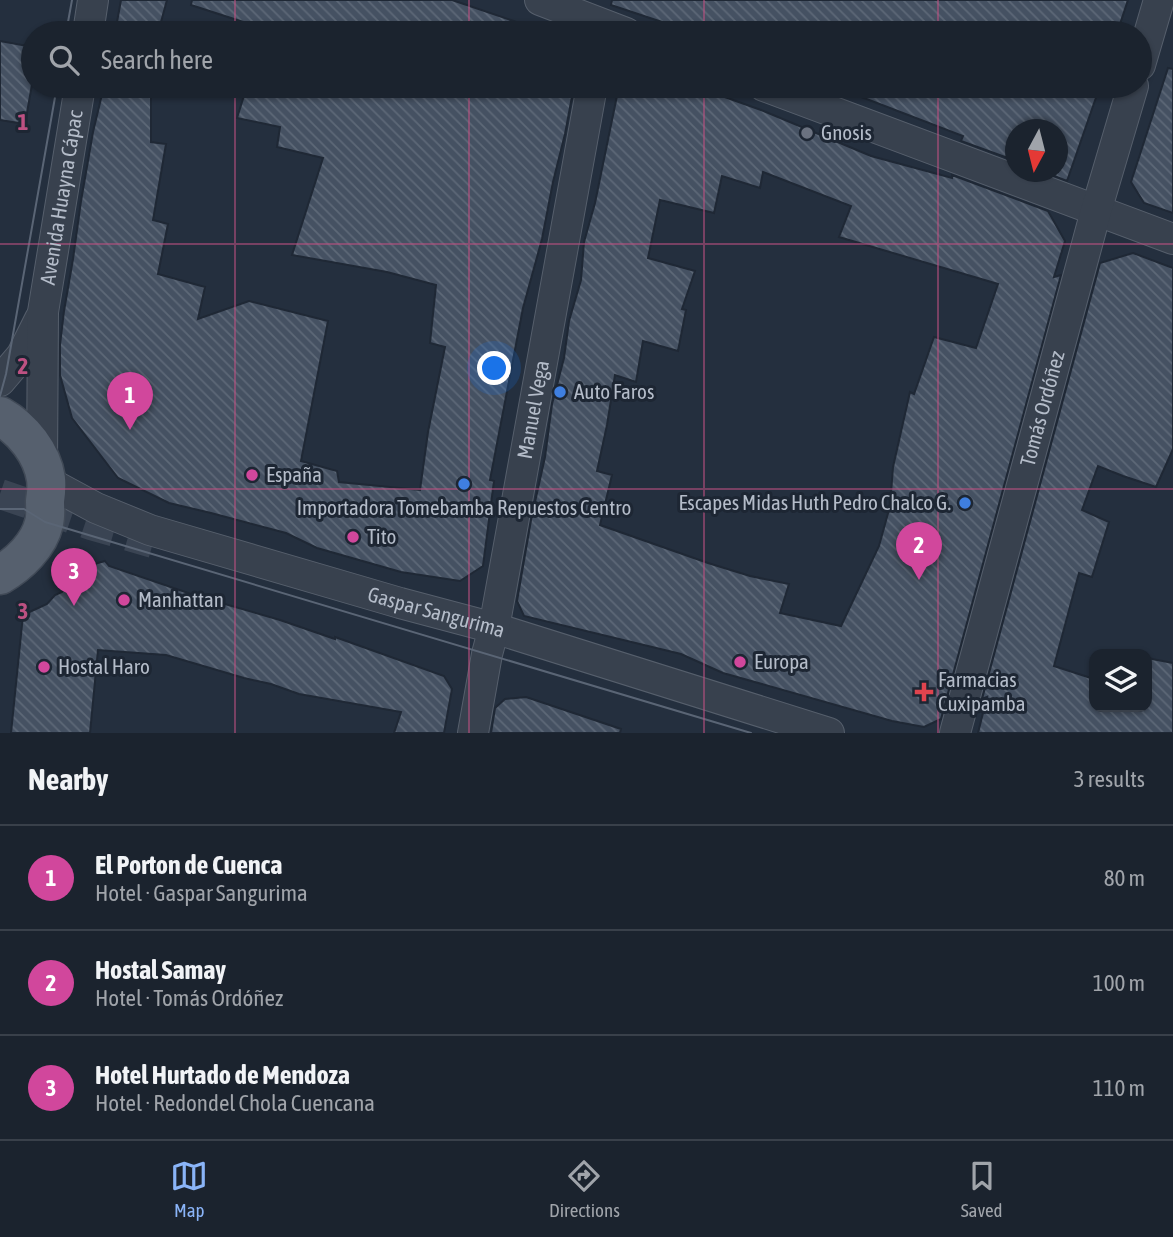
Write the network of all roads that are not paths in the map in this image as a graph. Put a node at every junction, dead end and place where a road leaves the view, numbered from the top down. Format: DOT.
graph roads {
  1 [pos="93,0"];
  2 [pos="540,0"];
  3 [pos="1159,0"];
  4 [pos="90,21"];
  5 [pos="604,21"];
  6 [pos="1152,24"];
  7 [pos="78,98"];
  8 [pos="590,98"];
  9 [pos="796,98"];
  10 [pos="1129,98"];
  11 [pos="1096,211"];
  12 [pos="1173,239"];
  13 [pos="44,312"];
  14 [pos="0,381"];
  15 [pos="0,416"];
  16 [pos="44,474"];
  17 [pos="3,578"];
  18 [pos="494,628"];
  19 [pos="473,733"];
  20 [pos="829,733"];
  21 [pos="955,733"];
  1 -- 4 [label="street"];
  2 -- 5 [label="street"];
  3 -- 6 [label="street"];
  7 -- 13 [label="street, Avenida Huayna Cápac"];
  8 -- 18 [label="street, Manuel Vega"];
  9 -- 11 [label="street"];
  10 -- 11 [label="street, Tomás Ordóñez"];
  11 -- 12 [label="street"];
  11 -- 21 [label="street, Tomás Ordóñez"];
  13 -- 14 [label="street"];
  13 -- 16 [label="street"];
  15 -- 16 [label="main road"];
  16 -- 17 [label="main road"];
  16 -- 18 [label="street, Gaspar Sangurima"];
  18 -- 19 [label="street, Manuel Vega"];
  18 -- 20 [label="street, Gaspar Sangurima"];
}
